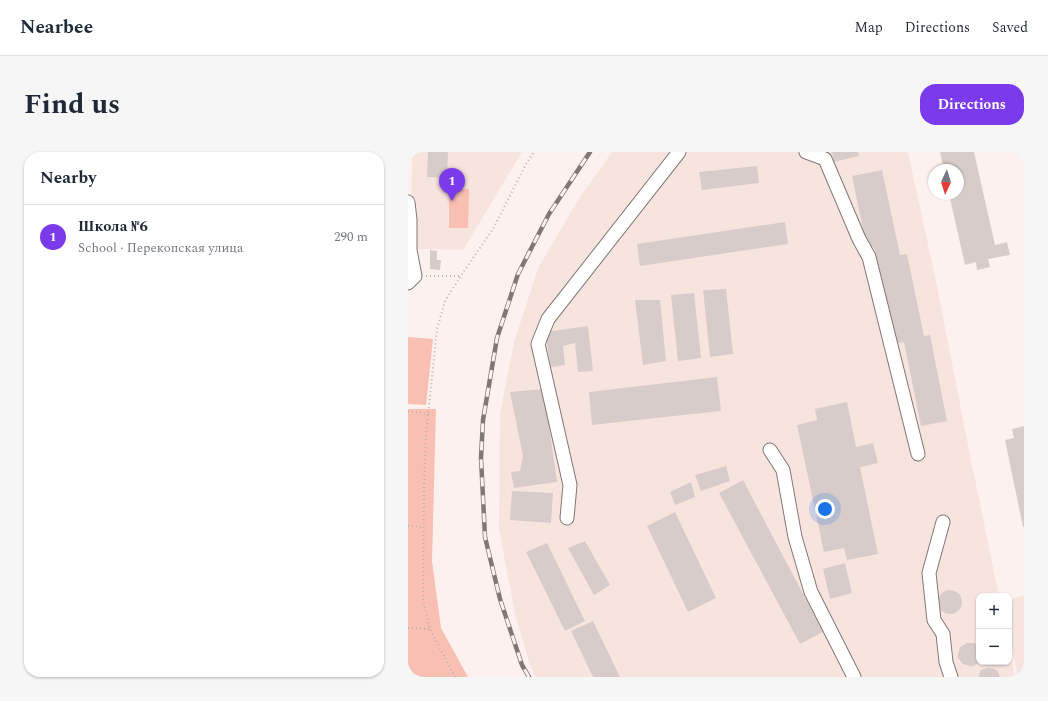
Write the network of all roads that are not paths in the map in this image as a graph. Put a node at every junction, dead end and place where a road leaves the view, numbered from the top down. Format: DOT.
graph roads {
  1 [pos="679,152"];
  2 [pos="806,152"];
  3 [pos="408,202"];
  4 [pos="411,280"];
  5 [pos="770,450"];
  6 [pos="918,454"];
  7 [pos="567,518"];
  8 [pos="943,522"];
  9 [pos="854,677"];
  10 [pos="951,677"];
  1 -- 7 [label="lane"];
  2 -- 6 [label="lane"];
  3 -- 4 [label="lane"];
  5 -- 9 [label="lane"];
  8 -- 10 [label="lane"];
}
